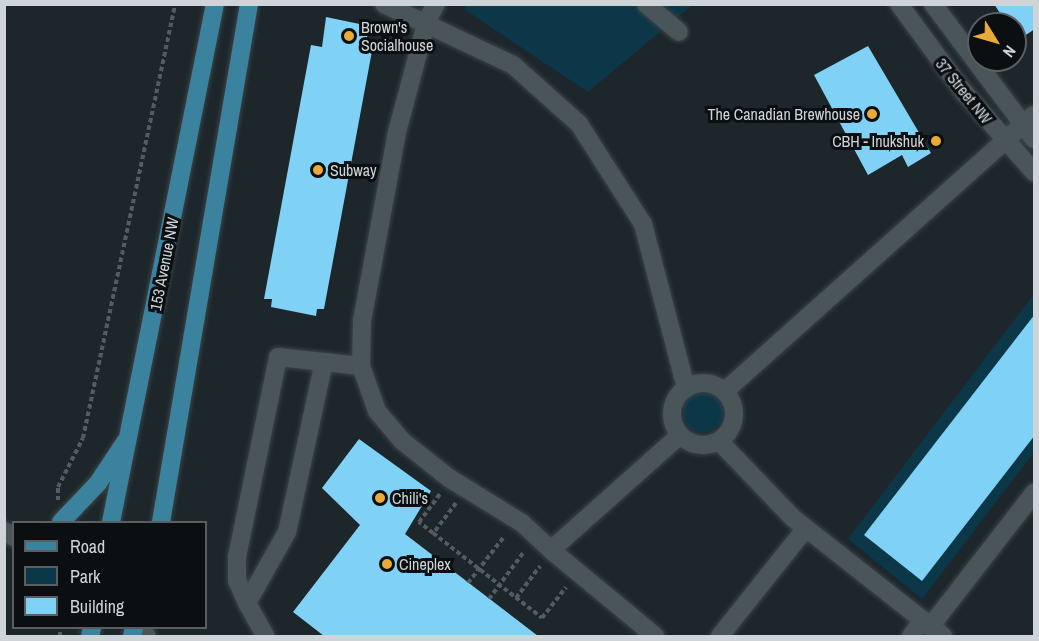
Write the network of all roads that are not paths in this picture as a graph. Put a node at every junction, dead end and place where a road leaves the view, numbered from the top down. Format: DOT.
graph roads {
  1 [pos="215,4"];
  2 [pos="249,4"];
  3 [pos="384,4"];
  4 [pos="646,4"];
  5 [pos="899,4"];
  6 [pos="933,4"];
  7 [pos="431,12"];
  8 [pos="679,32"];
  9 [pos="1030,127"];
  10 [pos="1005,141"];
  11 [pos="1035,172"];
  12 [pos="323,366"];
  13 [pos="361,366"];
  14 [pos="686,388"];
  15 [pos="725,391"];
  16 [pos="130,433"];
  17 [pos="679,436"];
  18 [pos="720,442"];
  19 [pos="1035,493"];
  20 [pos="62,521"];
  21 [pos="111,521"];
  22 [pos="161,521"];
  23 [pos="805,529"];
  24 [pos="551,550"];
  25 [pos="247,603"];
  26 [pos="932,628"];
  27 [pos="265,636"];
  28 [pos="655,636"];
  29 [pos="720,636"];
  30 [pos="911,636"];
  1 -- 16 [label="main road, 153 Avenue NW"];
  2 -- 22 [label="main road"];
  3 -- 7 [label="street"];
  4 -- 8 [label="street"];
  5 -- 10 [label="street, 37 Street NW"];
  6 -- 9 [label="street, 37 Street NW"];
  7 -- 13 [label="street"];
  7 -- 14 [label="street"];
  9 -- 10 [label="street"];
  10 -- 11 [label="street, 37 Street NW"];
  10 -- 15 [label="street"];
  12 -- 13 [label="street"];
  12 -- 25 [label="street"];
  12 -- 25 [label="street"];
  13 -- 24 [label="street"];
  14 -- 15 [label="street"];
  14 -- 17 [label="street"];
  15 -- 18 [label="street"];
  16 -- 20 [label="main road"];
  16 -- 21 [label="main road, 153 Avenue NW"];
  17 -- 18 [label="street"];
  17 -- 24 [label="street"];
  18 -- 23 [label="street"];
  19 -- 26 [label="street"];
  23 -- 26 [label="street"];
  23 -- 29 [label="street"];
  24 -- 28 [label="street"];
  25 -- 27 [label="street"];
  26 -- 30 [label="street"];
}
